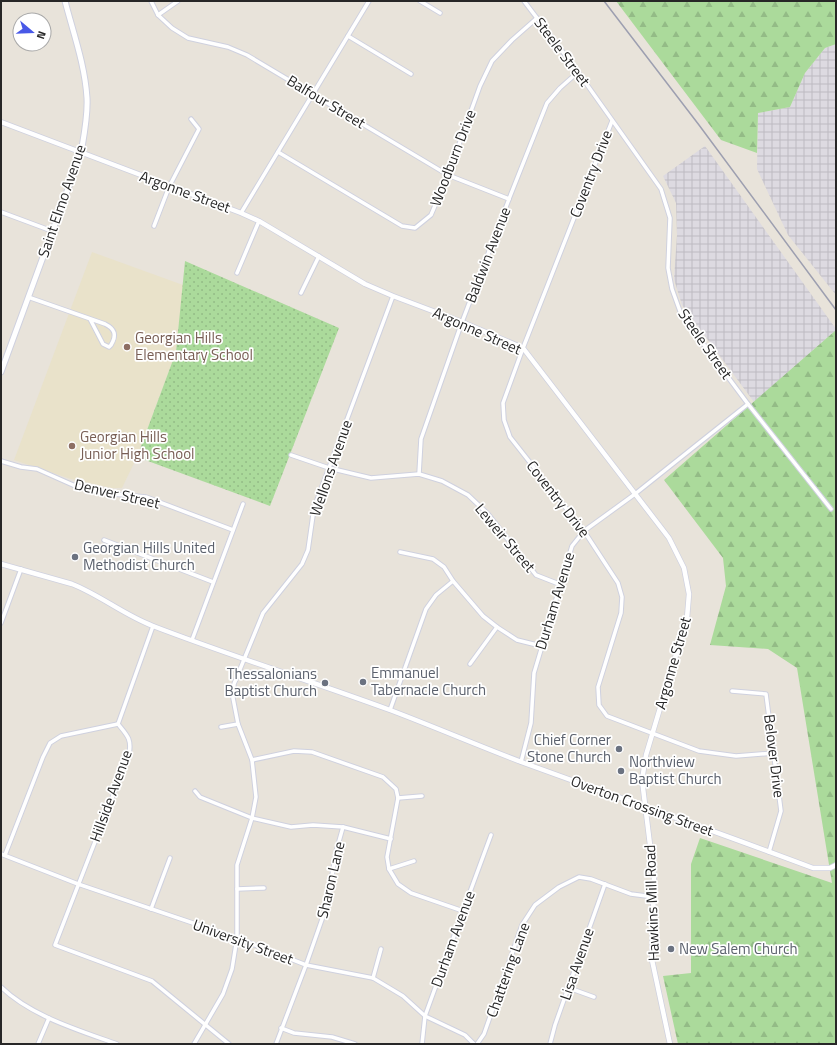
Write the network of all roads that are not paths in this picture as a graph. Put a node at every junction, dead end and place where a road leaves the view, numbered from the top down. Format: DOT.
graph roads {
  1 [pos="65,1"];
  2 [pos="151,1"];
  3 [pos="178,1"];
  4 [pos="369,1"];
  5 [pos="420,1"];
  6 [pos="524,1"];
  7 [pos="440,13"];
  8 [pos="158,15"];
  9 [pos="537,18"];
  10 [pos="348,36"];
  11 [pos="578,72"];
  12 [pos="411,74"];
  13 [pos="312,94"];
  14 [pos="191,119"];
  15 [pos="612,121"];
  16 [pos="1,122"];
  17 [pos="278,152"];
  18 [pos="81,153"];
  19 [pos="448,175"];
  20 [pos="169,186"];
  21 [pos="509,199"];
  22 [pos="1,212"];
  23 [pos="241,213"];
  24 [pos="259,221"];
  25 [pos="154,226"];
  26 [pos="52,231"];
  27 [pos="319,256"];
  28 [pos="237,273"];
  29 [pos="301,293"];
  30 [pos="393,296"];
  31 [pos="28,297"];
  32 [pos="90,319"];
  33 [pos="462,322"];
  34 [pos="523,348"];
  35 [pos="1,372"];
  36 [pos="748,404"];
  37 [pos="291,455"];
  38 [pos="1,461"];
  39 [pos="329,468"];
  40 [pos="419,474"];
  41 [pos="635,494"];
  42 [pos="243,504"];
  43 [pos="831,509"];
  44 [pos="233,530"];
  45 [pos="584,531"];
  46 [pos="104,540"];
  47 [pos="400,552"];
  48 [pos="1,564"];
  49 [pos="21,569"];
  50 [pos="453,581"];
  51 [pos="213,582"];
  52 [pos="559,584"];
  53 [pos="1,622"];
  54 [pos="153,626"];
  55 [pos="496,627"];
  56 [pos="192,640"];
  57 [pos="541,646"];
  58 [pos="244,660"];
  59 [pos="470,664"];
  60 [pos="732,691"];
  61 [pos="390,710"];
  62 [pos="118,724"];
  63 [pos="238,724"];
  64 [pos="221,727"];
  65 [pos="653,734"];
  66 [pos="774,754"];
  67 [pos="252,760"];
  68 [pos="521,762"];
  69 [pos="195,791"];
  70 [pos="422,796"];
  71 [pos="398,798"];
  72 [pos="647,808"];
  73 [pos="252,818"];
  74 [pos="343,827"];
  75 [pos="491,835"];
  76 [pos="391,839"];
  77 [pos="769,852"];
  78 [pos="3,854"];
  79 [pos="170,858"];
  80 [pos="414,861"];
  81 [pos="836,864"];
  82 [pos="390,869"];
  83 [pos="78,884"];
  84 [pos="605,884"];
  85 [pos="264,888"];
  86 [pos="237,889"];
  87 [pos="654,897"];
  88 [pos="151,909"];
  89 [pos="463,910"];
  90 [pos="237,938"];
  91 [pos="381,949"];
  92 [pos="306,966"];
  93 [pos="373,978"];
  94 [pos="1,987"];
  95 [pos="569,988"];
  96 [pos="594,997"];
  97 [pos="425,1016"];
  98 [pos="49,1018"];
  99 [pos="205,1024"];
  100 [pos="281,1028"];
  101 [pos="110,1043"];
  102 [pos="38,1044"];
  103 [pos="117,1044"];
  104 [pos="194,1044"];
  105 [pos="229,1044"];
  106 [pos="276,1044"];
  107 [pos="356,1044"];
  108 [pos="422,1044"];
  109 [pos="475,1044"];
  110 [pos="550,1044"];
  111 [pos="670,1044"];
  1 -- 18 [label="main road, Saint Elmo Avenue"];
  2 -- 8 [label="street, Balfour Street"];
  3 -- 8 [label="street"];
  4 -- 10 [label="street"];
  5 -- 7 [label="street"];
  6 -- 9 [label="street, Steele Street"];
  8 -- 13 [label="street, Balfour Street"];
  9 -- 11 [label="street, Steele Street"];
  9 -- 19 [label="street, Woodburn Drive"];
  10 -- 12 [label="street"];
  10 -- 13 [label="street"];
  11 -- 15 [label="street, Steele Street"];
  11 -- 21 [label="street, Baldwin Avenue"];
  13 -- 17 [label="street"];
  13 -- 19 [label="street, Balfour Street"];
  14 -- 20 [label="street"];
  15 -- 34 [label="street, Coventry Drive"];
  15 -- 36 [label="street, Steele Street"];
  16 -- 18 [label="street, Argonne Street"];
  17 -- 19 [label="street, Woodburn Drive"];
  17 -- 23 [label="street"];
  18 -- 20 [label="street, Argonne Street"];
  18 -- 26 [label="main road, Saint Elmo Avenue"];
  19 -- 21 [label="street, Balfour Street"];
  20 -- 23 [label="street, Argonne Street"];
  20 -- 25 [label="street"];
  21 -- 33 [label="street, Baldwin Avenue"];
  22 -- 26 [label="street"];
  23 -- 24 [label="street, Argonne Street"];
  24 -- 27 [label="street, Argonne Street"];
  24 -- 28 [label="street"];
  26 -- 31 [label="main road, Saint Elmo Avenue"];
  27 -- 29 [label="street"];
  27 -- 30 [label="street, Argonne Street"];
  30 -- 33 [label="street, Argonne Street"];
  30 -- 39 [label="street, Wellons Avenue"];
  31 -- 32 [label="street"];
  31 -- 35 [label="main road, Saint Elmo Avenue"];
  32 -- 32 [label="street"];
  33 -- 34 [label="street, Argonne Street"];
  33 -- 40 [label="street, Baldwin Avenue"];
  34 -- 41 [label="street, Argonne Street"];
  34 -- 45 [label="street, Coventry Drive"];
  36 -- 41 [label="street, Durham Avenue"];
  36 -- 43 [label="street, Steele Street"];
  37 -- 39 [label="street, Leweir Street"];
  38 -- 44 [label="street, Denver Street"];
  39 -- 40 [label="street, Leweir Street"];
  39 -- 58 [label="street, Wellons Avenue"];
  40 -- 52 [label="street, Leweir Street"];
  41 -- 45 [label="street, Durham Avenue"];
  41 -- 65 [label="street, Argonne Street"];
  42 -- 44 [label="street"];
  44 -- 51 [label="street"];
  45 -- 52 [label="street, Durham Avenue"];
  45 -- 65 [label="street, Coventry Drive"];
  46 -- 51 [label="street"];
  47 -- 50 [label="street"];
  48 -- 49 [label="street, Overton Crossing Street"];
  49 -- 53 [label="street"];
  49 -- 54 [label="street, Overton Crossing Street"];
  50 -- 55 [label="street"];
  50 -- 61 [label="street"];
  51 -- 56 [label="street"];
  52 -- 57 [label="street, Durham Avenue"];
  54 -- 56 [label="street, Overton Crossing Street"];
  54 -- 62 [label="street"];
  55 -- 57 [label="street"];
  55 -- 59 [label="street"];
  56 -- 58 [label="street, Overton Crossing Street"];
  57 -- 68 [label="street, Durham Avenue"];
  58 -- 61 [label="street, Overton Crossing Street"];
  58 -- 63 [label="street, Wellons Avenue"];
  60 -- 66 [label="street, Belover Drive"];
  61 -- 68 [label="street, Overton Crossing Street"];
  62 -- 78 [label="street"];
  62 -- 83 [label="street, Hillside Avenue"];
  63 -- 64 [label="street"];
  63 -- 67 [label="street, Wellons Avenue"];
  65 -- 66 [label="street, Coventry Drive"];
  65 -- 72 [label="street, Argonne Street"];
  66 -- 77 [label="street, Belover Drive"];
  67 -- 71 [label="street"];
  67 -- 73 [label="street, Wellons Avenue"];
  68 -- 72 [label="street, Overton Crossing Street"];
  69 -- 73 [label="street"];
  70 -- 71 [label="street"];
  71 -- 76 [label="street"];
  72 -- 77 [label="street, Overton Crossing Street"];
  72 -- 87 [label="street, Hawkins Mill Road"];
  73 -- 74 [label="street"];
  73 -- 86 [label="street, Wellons Avenue"];
  74 -- 76 [label="street"];
  74 -- 92 [label="street, Sharon Lane"];
  75 -- 89 [label="street, Durham Avenue"];
  76 -- 82 [label="street"];
  77 -- 81 [label="street, Overton Crossing Street"];
  78 -- 83 [label="street, University Street"];
  79 -- 88 [label="street"];
  80 -- 82 [label="street"];
  82 -- 89 [label="street"];
  83 -- 88 [label="street, University Street"];
  83 -- 99 [label="street, Hillside Avenue"];
  84 -- 87 [label="street, Chattering Lane"];
  84 -- 95 [label="street, Lisa Avenue"];
  84 -- 109 [label="street, Chattering Lane"];
  85 -- 86 [label="street"];
  86 -- 90 [label="street, Wellons Avenue"];
  87 -- 111 [label="street, Hawkins Mill Road"];
  88 -- 90 [label="street, University Street"];
  89 -- 97 [label="street, Durham Avenue"];
  90 -- 92 [label="street, University Street"];
  90 -- 99 [label="street, Wellons Avenue"];
  91 -- 93 [label="street"];
  92 -- 93 [label="street, University Street"];
  92 -- 100 [label="street, Sharon Lane"];
  93 -- 97 [label="street, University Street"];
  94 -- 98 [label="street"];
  95 -- 96 [label="street"];
  95 -- 110 [label="street, Lisa Avenue"];
  97 -- 108 [label="street, Durham Avenue"];
  97 -- 109 [label="street, University Street"];
  98 -- 101 [label="street"];
  98 -- 102 [label="street"];
  99 -- 104 [label="street, Wellons Avenue"];
  99 -- 105 [label="street"];
  100 -- 106 [label="street, Sharon Lane"];
  100 -- 107 [label="street"];
  101 -- 103 [label="street"];
}
